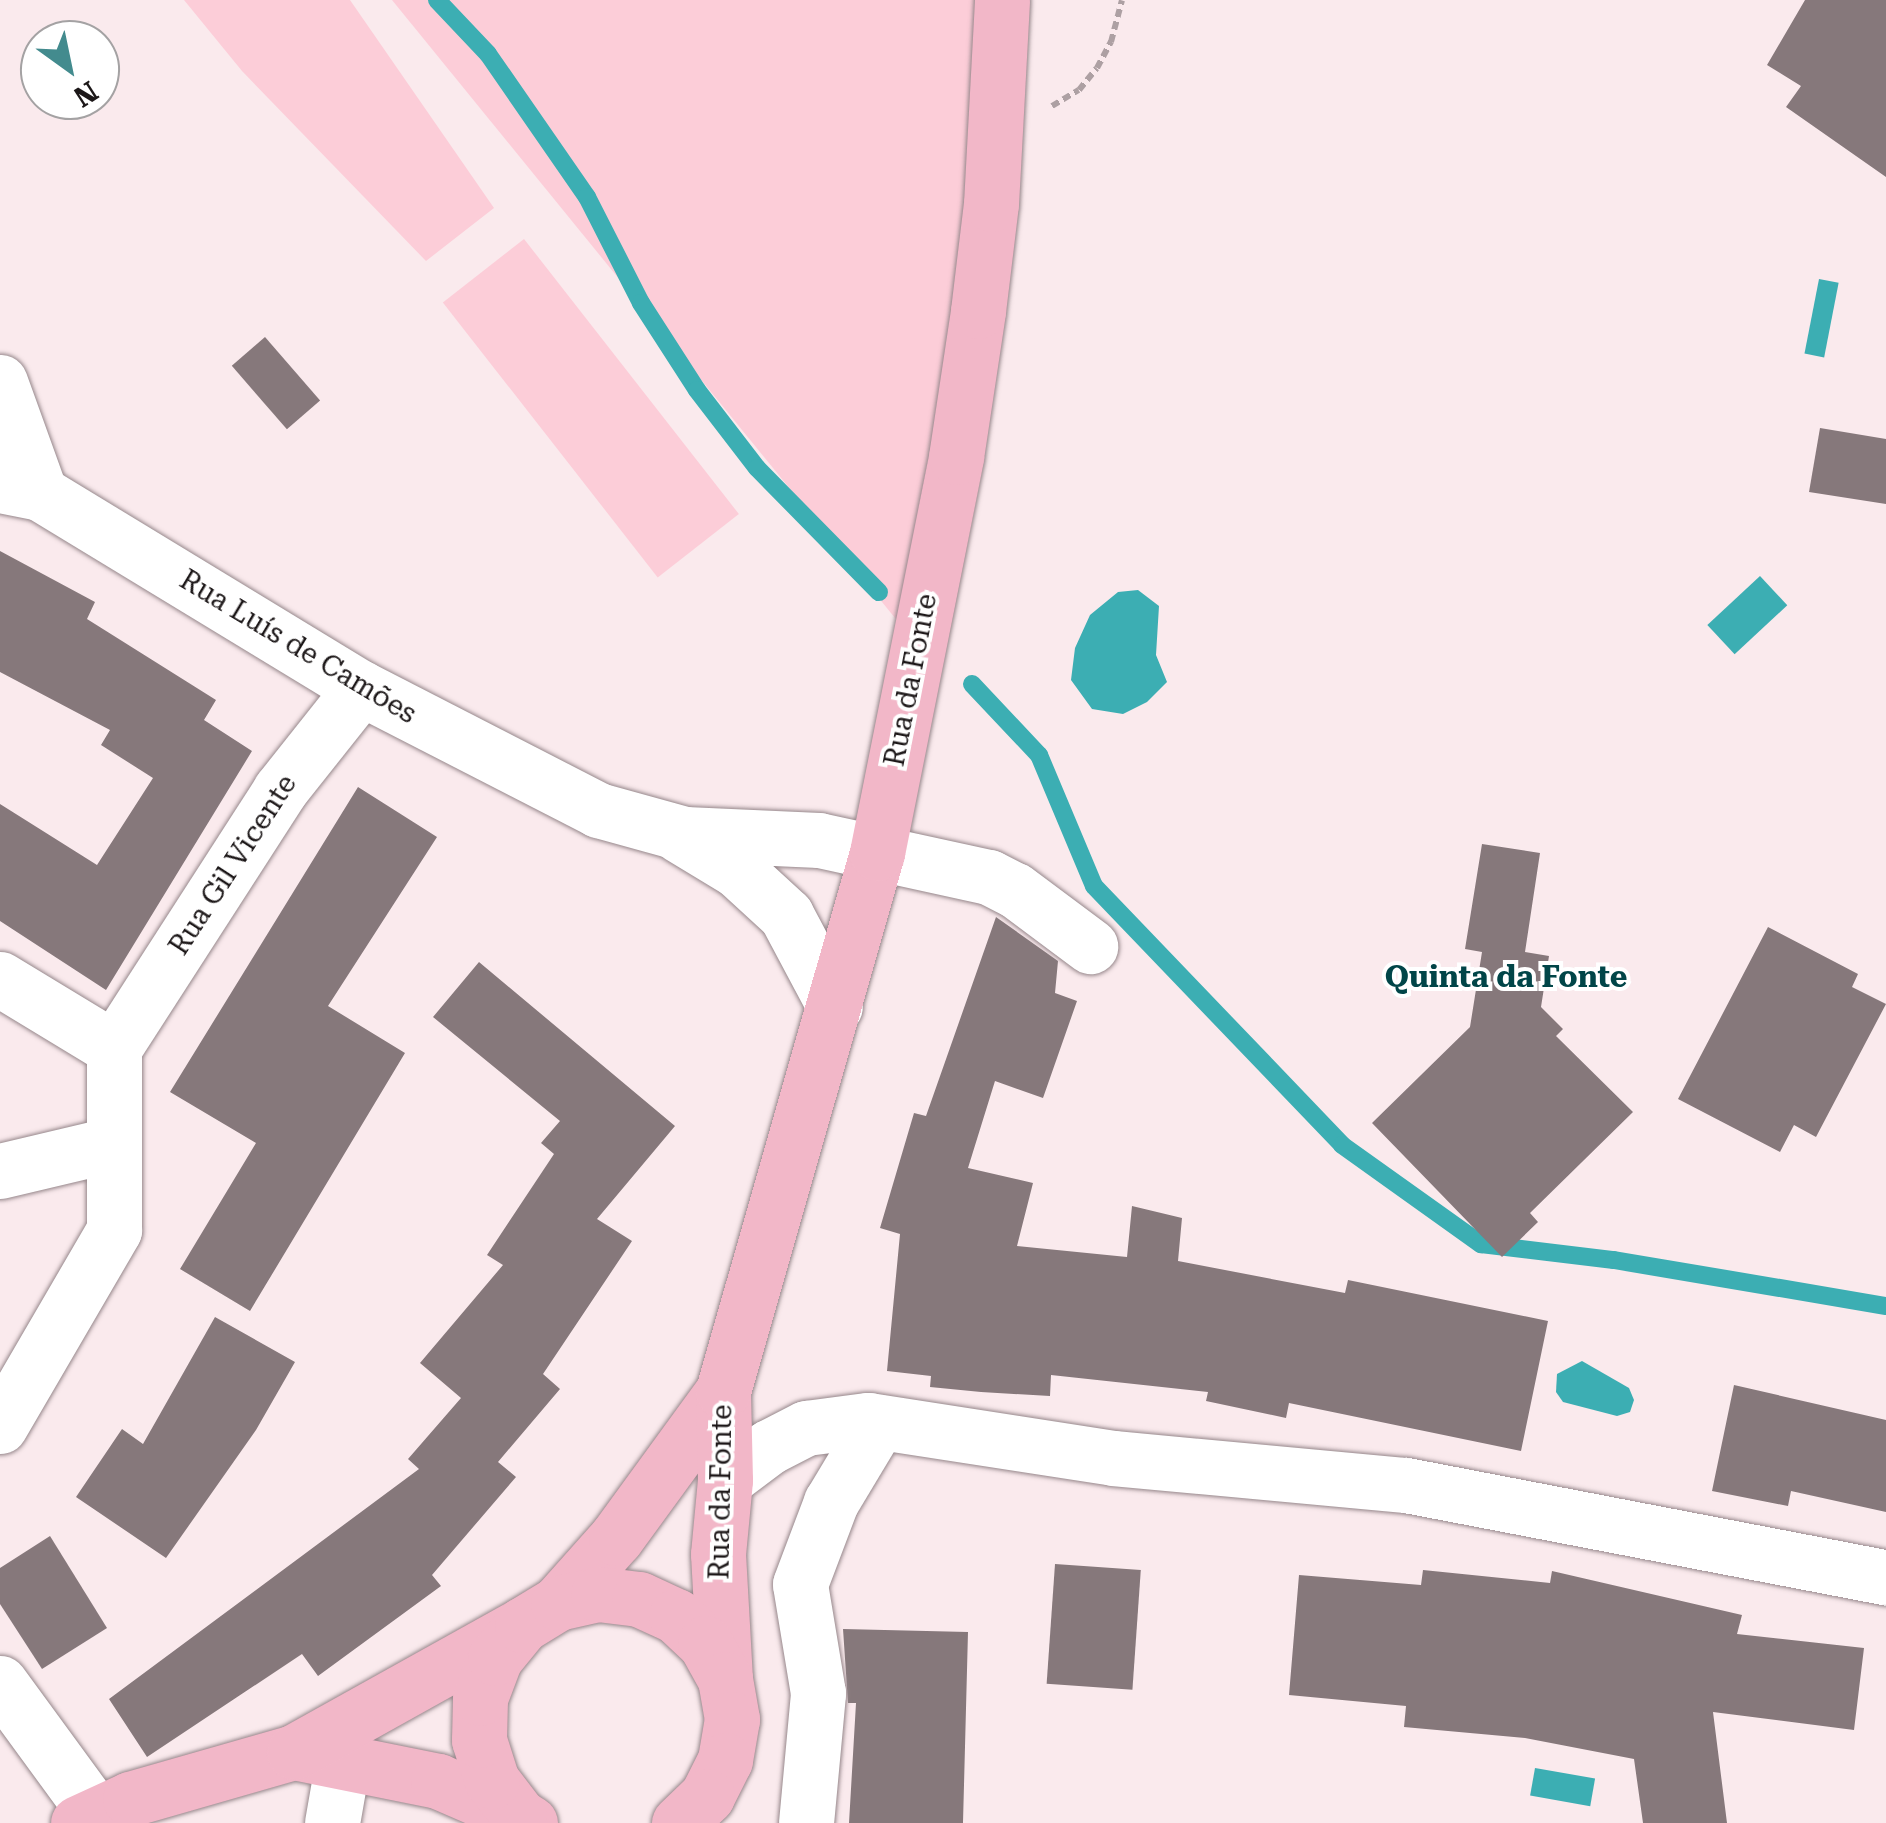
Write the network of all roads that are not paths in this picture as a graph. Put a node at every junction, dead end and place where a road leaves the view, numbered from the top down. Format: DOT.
graph roads {
  1 [pos="1002,0"];
  2 [pos="0,382"];
  3 [pos="20,489"];
  4 [pos="361,688"];
  5 [pos="672,831"];
  6 [pos="877,853"];
  7 [pos="1090,946"];
  8 [pos="0,978"];
  9 [pos="835,1007"];
  10 [pos="114,1048"];
  11 [pos="114,1144"];
  12 [pos="0,1171"];
  13 [pos="729,1368"];
  14 [pos="879,1422"];
  15 [pos="0,1426"];
  16 [pos="724,1480"];
  17 [pos="1886,1577"];
  18 [pos="540,1614"];
  19 [pos="725,1679"];
  20 [pos="0,1682"];
  21 [pos="318,1756"];
  22 [pos="725,1760"];
  23 [pos="101,1812"];
  24 [pos="525,1820"];
  25 [pos="332,1823"];
  26 [pos="680,1823"];
  27 [pos="722,1823"];
  28 [pos="806,1823"];
  1 -- 6 [label="main road, Rua da Fonte"];
  2 -- 3 [label="street, Rua Luís de Camões"];
  3 -- 4 [label="street, Rua Luís de Camões"];
  4 -- 5 [label="street, Rua Luís de Camões"];
  4 -- 10 [label="street, Rua Gil Vicente"];
  5 -- 6 [label="street, Rua Luís de Camões"];
  5 -- 9 [label="street, Rua Luís de Camões"];
  6 -- 7 [label="street, Rua Luís de Camões"];
  6 -- 9 [label="main road, Rua da Fonte"];
  8 -- 10 [label="street"];
  9 -- 13 [label="main road, Rua da Fonte"];
  10 -- 11 [label="street"];
  11 -- 12 [label="street"];
  11 -- 15 [label="street"];
  13 -- 16 [label="main road, Rua da Fonte"];
  13 -- 18 [label="main road, Rua da Fonte"];
  14 -- 16 [label="street"];
  14 -- 17 [label="street"];
  14 -- 28 [label="street"];
  16 -- 19 [label="main road, Rua da Fonte"];
  18 -- 19 [label="main road"];
  18 -- 21 [label="main road"];
  18 -- 24 [label="main road"];
  19 -- 22 [label="main road, Rua da Fonte"];
  20 -- 23 [label="street"];
  21 -- 23 [label="main road"];
  21 -- 24 [label="main road"];
  21 -- 25 [label="street"];
  22 -- 26 [label="main road"];
  22 -- 27 [label="street"];
}
